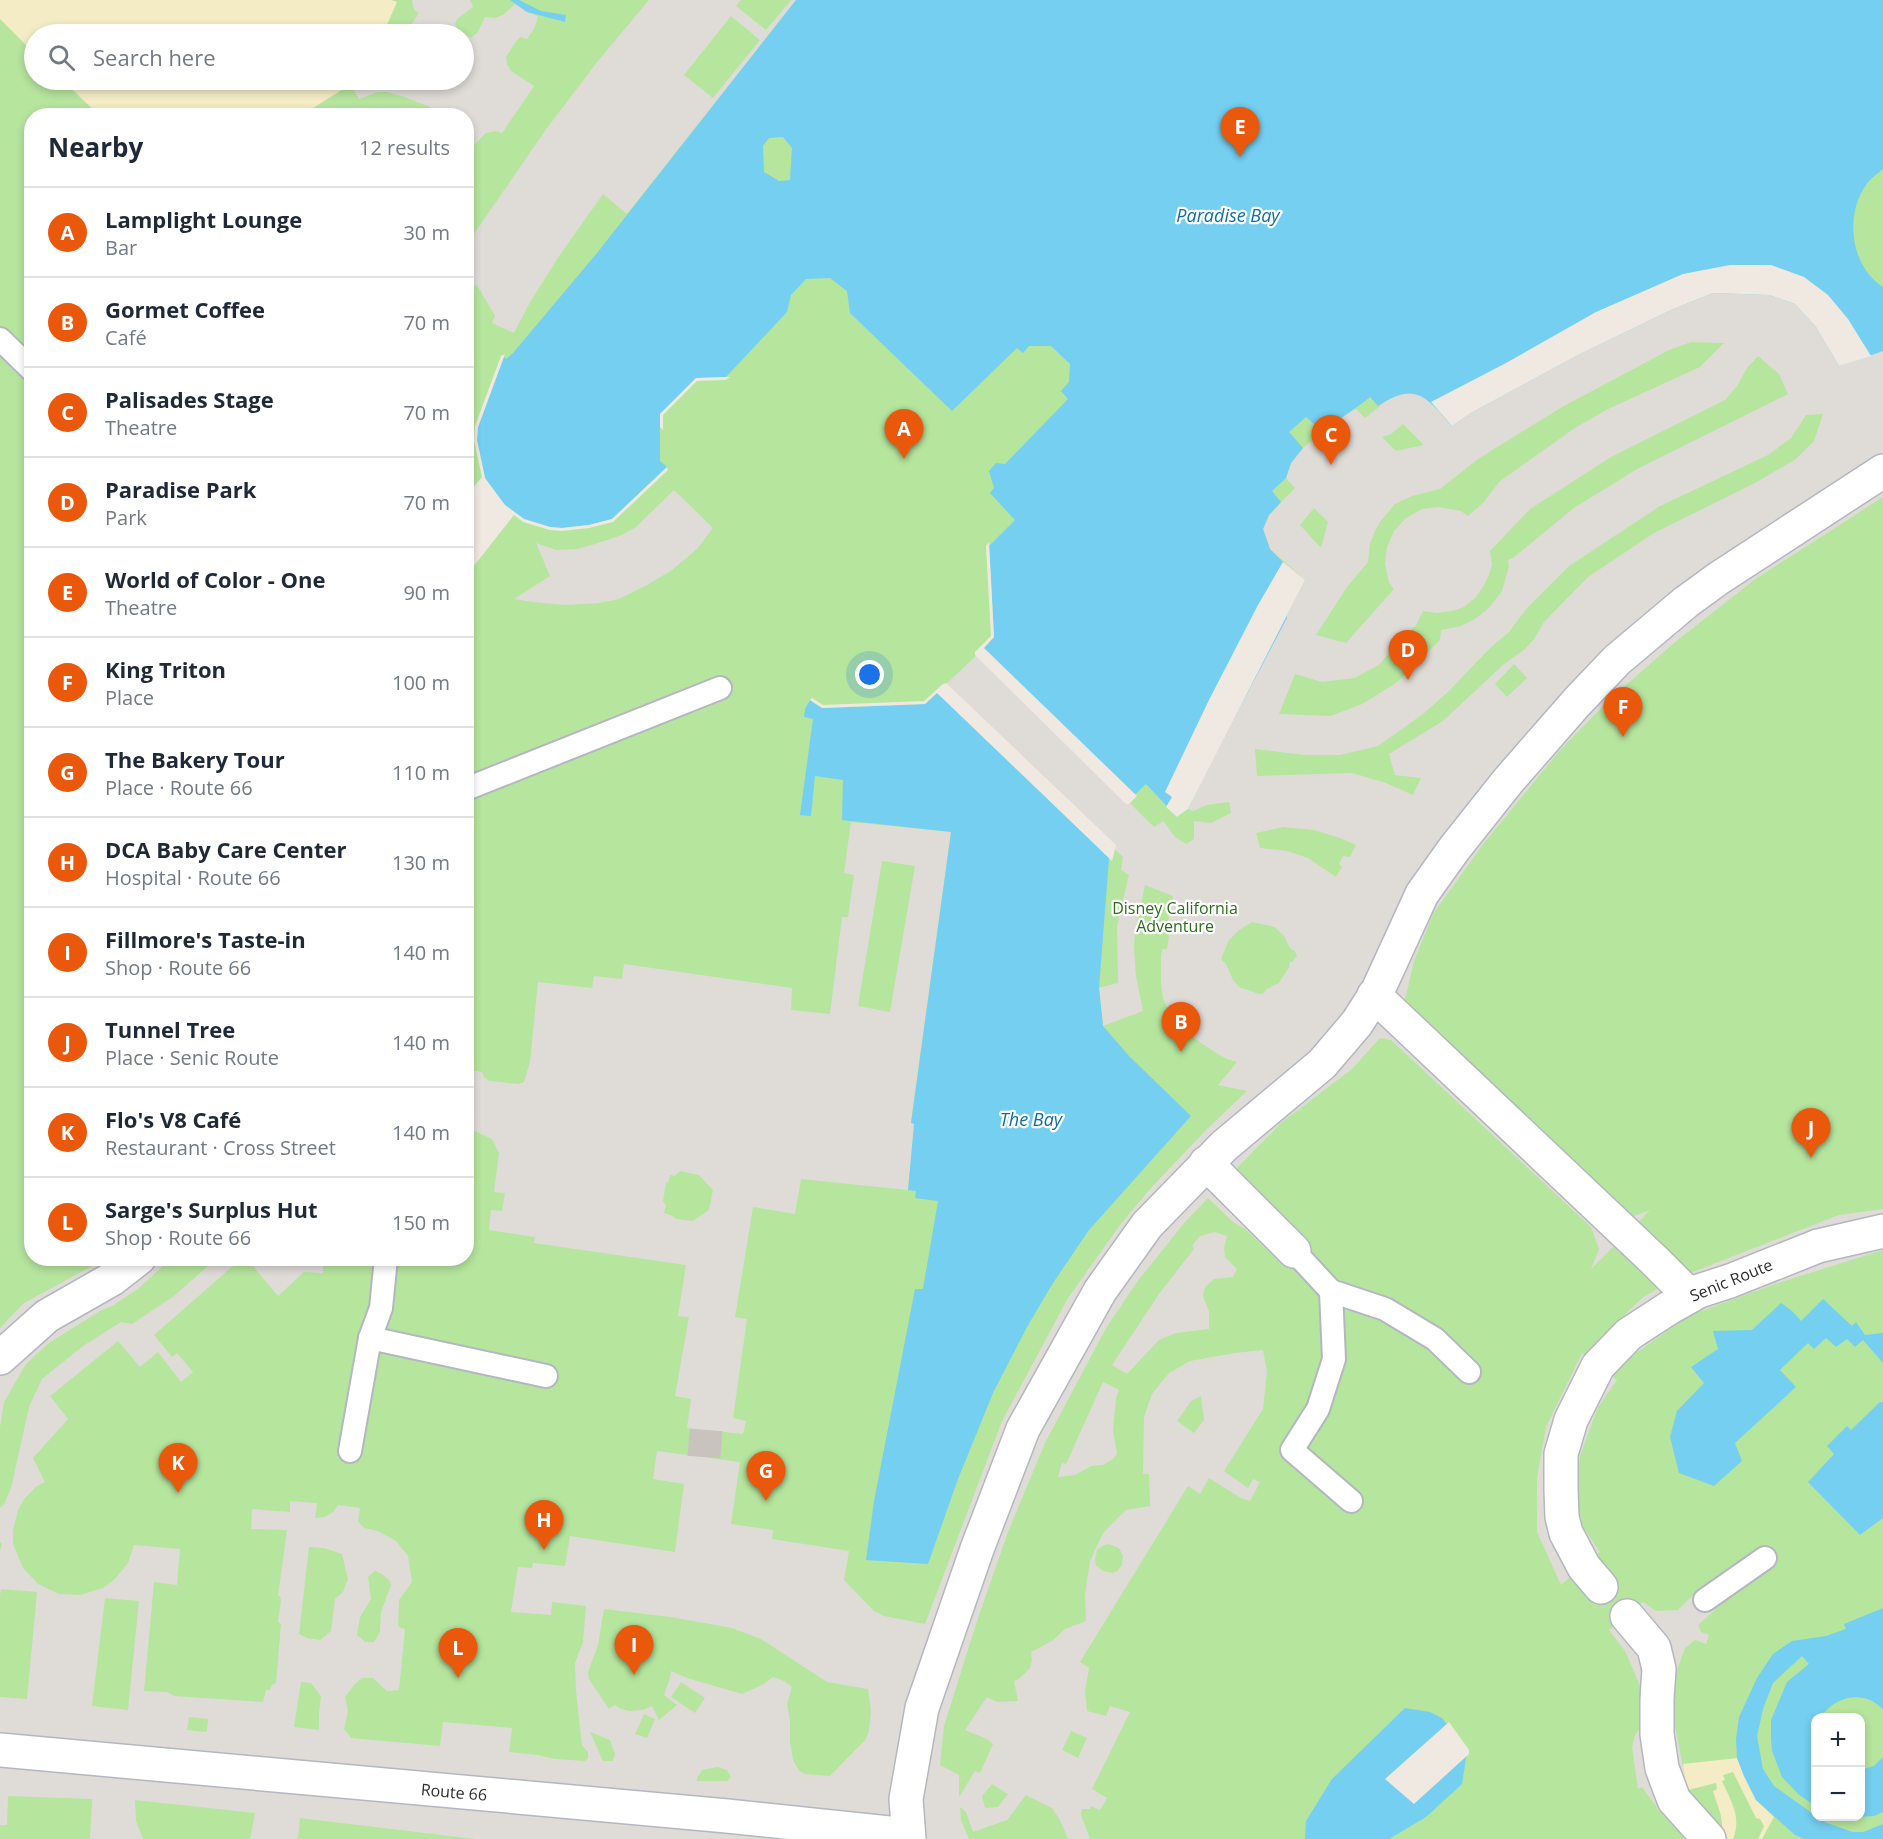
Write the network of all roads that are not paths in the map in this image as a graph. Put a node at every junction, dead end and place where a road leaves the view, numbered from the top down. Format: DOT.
graph roads {
  1 [pos="0,339"];
  2 [pos="24,362"];
  3 [pos="1883,471"];
  4 [pos="720,688"];
  5 [pos="474,786"];
  6 [pos="1374,995"];
  7 [pos="1206,1163"];
  8 [pos="1883,1231"];
  9 [pos="1294,1251"];
  10 [pos="129,1266"];
  11 [pos="385,1266"];
  12 [pos="1331,1291"];
  13 [pos="1690,1296"];
  14 [pos="370,1338"];
  15 [pos="0,1358"];
  16 [pos="1469,1372"];
  17 [pos="546,1376"];
  18 [pos="350,1451"];
  19 [pos="1351,1501"];
  20 [pos="1765,1558"];
  21 [pos="1601,1587"];
  22 [pos="1706,1600"];
  23 [pos="1627,1616"];
  24 [pos="0,1750"];
  25 [pos="908,1837"];
  26 [pos="1709,1839"];
  1 -- 2 [label="lane"];
  3 -- 6 [label="street"];
  4 -- 5 [label="lane"];
  6 -- 7 [label="street"];
  6 -- 13 [label="street"];
  7 -- 9 [label="street"];
  7 -- 25 [label="street"];
  8 -- 13 [label="street, Senic Route"];
  9 -- 12 [label="lane"];
  10 -- 15 [label="street"];
  11 -- 14 [label="lane"];
  12 -- 16 [label="lane"];
  12 -- 19 [label="lane"];
  13 -- 21 [label="street, Senic Route"];
  14 -- 17 [label="lane"];
  14 -- 18 [label="lane"];
  20 -- 22 [label="lane"];
  23 -- 26 [label="street"];
  24 -- 25 [label="street, Route 66"];
}
